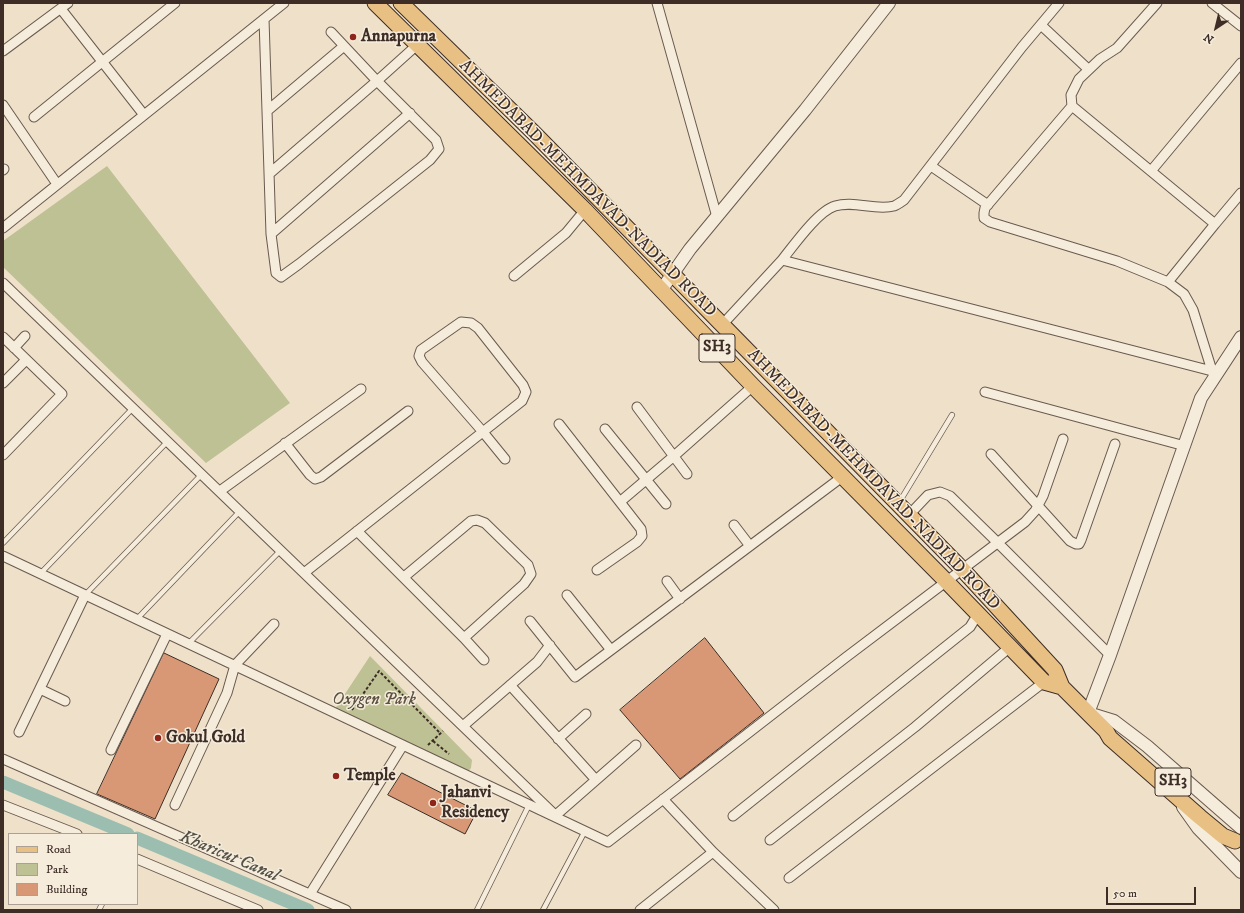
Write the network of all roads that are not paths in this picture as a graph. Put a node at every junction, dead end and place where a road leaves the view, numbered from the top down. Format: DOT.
graph roads {
  1 [pos="175,3"];
  2 [pos="284,3"];
  3 [pos="375,3"];
  4 [pos="401,3"];
  5 [pos="657,3"];
  6 [pos="889,3"];
  7 [pos="1059,3"];
  8 [pos="1157,3"];
  9 [pos="1212,3"];
  10 [pos="65,6"];
  11 [pos="264,19"];
  12 [pos="1041,25"];
  13 [pos="1241,26"];
  14 [pos="331,32"];
  15 [pos="417,45"];
  16 [pos="344,46"];
  17 [pos="3,51"];
  18 [pos="103,62"];
  19 [pos="1241,63"];
  20 [pos="1088,69"];
  21 [pos="377,81"];
  22 [pos="3,105"];
  23 [pos="1072,106"];
  24 [pos="267,111"];
  25 [pos="410,113"];
  26 [pos="144,115"];
  27 [pos="34,117"];
  28 [pos="931,166"];
  29 [pos="1151,171"];
  30 [pos="269,174"];
  31 [pos="58,184"];
  32 [pos="1241,193"];
  33 [pos="988,205"];
  34 [pos="585,210"];
  35 [pos="717,217"];
  36 [pos="1215,224"];
  37 [pos="3,228"];
  38 [pos="271,234"];
  39 [pos="782,260"];
  40 [pos="673,274"];
  41 [pos="514,276"];
  42 [pos="1168,282"];
  43 [pos="3,283"];
  44 [pos="662,289"];
  45 [pos="722,325"];
  46 [pos="25,336"];
  47 [pos="3,337"];
  48 [pos="1241,337"];
  49 [pos="14,348"];
  50 [pos="26,360"];
  51 [pos="1213,374"];
  52 [pos="3,383"];
  53 [pos="754,386"];
  54 [pos="361,389"];
  55 [pos="985,392"];
  56 [pos="637,407"];
  57 [pos="133,408"];
  58 [pos="408,411"];
  59 [pos="952,415"];
  60 [pos="560,424"];
  61 [pos="605,429"];
  62 [pos="483,432"];
  63 [pos="1063,439"];
  64 [pos="168,441"];
  65 [pos="285,443"];
  66 [pos="1115,444"];
  67 [pos="1185,446"];
  68 [pos="4,453"];
  69 [pos="991,454"];
  70 [pos="674,456"];
  71 [pos="505,459"];
  72 [pos="202,474"];
  73 [pos="687,474"];
  74 [pos="842,477"];
  75 [pos="646,480"];
  76 [pos="220,491"];
  77 [pos="621,501"];
  78 [pos="666,504"];
  79 [pos="898,504"];
  80 [pos="1038,506"];
  81 [pos="240,511"];
  82 [pos="909,515"];
  83 [pos="734,525"];
  84 [pos="357,531"];
  85 [pos="997,542"];
  86 [pos="3,543"];
  87 [pos="750,546"];
  88 [pos="281,550"];
  89 [pos="3,556"];
  90 [pos="962,569"];
  91 [pos="597,570"];
  92 [pos="304,573"];
  93 [pos="40,574"];
  94 [pos="404,577"];
  95 [pos="667,581"];
  96 [pos="946,581"];
  97 [pos="86,595"];
  98 [pos="567,595"];
  99 [pos="680,599"];
  100 [pos="978,614"];
  101 [pos="136,620"];
  102 [pos="530,621"];
  103 [pos="274,624"];
  104 [pos="167,634"];
  105 [pos="464,638"];
  106 [pos="188,644"];
  107 [pos="550,645"];
  108 [pos="1010,647"];
  109 [pos="611,650"];
  110 [pos="1110,655"];
  111 [pos="484,660"];
  112 [pos="235,665"];
  113 [pos="1044,682"];
  114 [pos="510,685"];
  115 [pos="1062,687"];
  116 [pos="40,689"];
  117 [pos="65,701"];
  118 [pos="1088,712"];
  119 [pos="586,714"];
  120 [pos="463,726"];
  121 [pos="1106,731"];
  122 [pos="19,732"];
  123 [pos="558,739"];
  124 [pos="403,745"];
  125 [pos="636,745"];
  126 [pos="110,750"];
  127 [pos="3,759"];
  128 [pos="596,780"];
  129 [pos="1173,793"];
  130 [pos="664,799"];
  131 [pos="3,805"];
  132 [pos="175,805"];
  133 [pos="529,805"];
  134 [pos="733,816"];
  135 [pos="558,818"];
  136 [pos="585,831"];
  137 [pos="74,833"];
  138 [pos="1239,838"];
  139 [pos="770,840"];
  140 [pos="713,852"];
  141 [pos="138,859"];
  142 [pos="1241,872"];
  143 [pos="789,878"];
  144 [pos="310,894"];
  145 [pos="258,910"];
  146 [pos="346,910"];
  147 [pos="477,910"];
  148 [pos="543,910"];
  149 [pos="640,910"];
  150 [pos="774,910"];
  1 -- 18 [label="street"];
  2 -- 11 [label="street"];
  3 -- 15 [label="main road, AHMEDABAD-MEHMDAVAD-NADIAD ROAD / SH3"];
  4 -- 40 [label="main road"];
  5 -- 35 [label="street"];
  6 -- 35 [label="street"];
  7 -- 12 [label="street"];
  8 -- 20 [label="street"];
  9 -- 13 [label="street"];
  10 -- 17 [label="street"];
  10 -- 18 [label="street"];
  11 -- 24 [label="street"];
  11 -- 26 [label="street"];
  12 -- 20 [label="street"];
  12 -- 28 [label="street"];
  14 -- 16 [label="street"];
  15 -- 21 [label="street"];
  15 -- 34 [label="main road, AHMEDABAD-MEHMDAVAD-NADIAD ROAD / SH3"];
  16 -- 21 [label="street"];
  16 -- 24 [label="street"];
  18 -- 26 [label="street"];
  18 -- 27 [label="street"];
  19 -- 29 [label="street"];
  20 -- 23 [label="street"];
  21 -- 25 [label="street"];
  21 -- 30 [label="street"];
  22 -- 31 [label="street"];
  23 -- 29 [label="street"];
  23 -- 33 [label="street"];
  24 -- 30 [label="street"];
  25 -- 38 [label="street"];
  25 -- 38 [label="street"];
  26 -- 31 [label="street"];
  28 -- 33 [label="street"];
  28 -- 39 [label="street"];
  29 -- 36 [label="street"];
  30 -- 38 [label="street"];
  31 -- 37 [label="street"];
  32 -- 36 [label="street"];
  33 -- 42 [label="street"];
  34 -- 41 [label="street"];
  34 -- 44 [label="main road, AHMEDABAD-MEHMDAVAD-NADIAD ROAD / SH3"];
  35 -- 40 [label="street"];
  36 -- 42 [label="street"];
  39 -- 45 [label="street"];
  39 -- 51 [label="street"];
  40 -- 44 [label="street"];
  40 -- 45 [label="main road"];
  42 -- 51 [label="street"];
  43 -- 57 [label="street"];
  44 -- 53 [label="main road, AHMEDABAD-MEHMDAVAD-NADIAD ROAD / SH3"];
  45 -- 79 [label="main road"];
  46 -- 49 [label="street"];
  47 -- 49 [label="street"];
  48 -- 51 [label="street"];
  49 -- 50 [label="street"];
  50 -- 52 [label="street"];
  50 -- 68 [label="street"];
  51 -- 67 [label="street"];
  53 -- 70 [label="street"];
  53 -- 74 [label="main road, AHMEDABAD-MEHMDAVAD-NADIAD ROAD / SH3"];
  54 -- 65 [label="street"];
  55 -- 67 [label="street"];
  56 -- 70 [label="street"];
  57 -- 64 [label="street"];
  57 -- 86 [label="lane"];
  58 -- 65 [label="street"];
  59 -- 79 [label="lane"];
  60 -- 77 [label="street"];
  61 -- 75 [label="street"];
  62 -- 62 [label="street"];
  62 -- 71 [label="street"];
  62 -- 84 [label="street"];
  63 -- 80 [label="street"];
  64 -- 72 [label="street"];
  64 -- 93 [label="lane"];
  65 -- 76 [label="street"];
  66 -- 80 [label="street"];
  67 -- 110 [label="street"];
  69 -- 80 [label="street"];
  70 -- 73 [label="street"];
  70 -- 75 [label="street"];
  72 -- 76 [label="street"];
  72 -- 97 [label="lane"];
  74 -- 87 [label="street"];
  74 -- 96 [label="main road, AHMEDABAD-MEHMDAVAD-NADIAD ROAD / SH3"];
  75 -- 77 [label="street"];
  75 -- 78 [label="street"];
  76 -- 81 [label="street"];
  77 -- 91 [label="street"];
  79 -- 82 [label="main road"];
  80 -- 85 [label="street"];
  81 -- 88 [label="street"];
  81 -- 101 [label="lane"];
  82 -- 85 [label="street"];
  82 -- 90 [label="main road"];
  83 -- 87 [label="street"];
  84 -- 92 [label="street"];
  84 -- 94 [label="street"];
  85 -- 90 [label="street"];
  85 -- 110 [label="street"];
  87 -- 99 [label="street"];
  88 -- 92 [label="street"];
  88 -- 106 [label="lane"];
  89 -- 93 [label="street"];
  90 -- 96 [label="street"];
  90 -- 115 [label="main road"];
  92 -- 120 [label="street"];
  93 -- 97 [label="street"];
  94 -- 105 [label="street"];
  94 -- 105 [label="street"];
  95 -- 99 [label="street"];
  96 -- 100 [label="main road, AHMEDABAD-MEHMDAVAD-NADIAD ROAD / SH3"];
  96 -- 130 [label="street"];
  97 -- 101 [label="street"];
  97 -- 116 [label="street"];
  98 -- 109 [label="street"];
  99 -- 109 [label="street"];
  100 -- 108 [label="main road, AHMEDABAD-MEHMDAVAD-NADIAD ROAD / SH3"];
  100 -- 134 [label="street"];
  101 -- 104 [label="street"];
  102 -- 107 [label="street"];
  103 -- 112 [label="street"];
  104 -- 106 [label="street"];
  104 -- 126 [label="street"];
  105 -- 111 [label="street"];
  106 -- 112 [label="street"];
  107 -- 109 [label="street"];
  107 -- 114 [label="street"];
  108 -- 113 [label="main road, AHMEDABAD-MEHMDAVAD-NADIAD ROAD / SH3"];
  108 -- 139 [label="street"];
  110 -- 118 [label="street"];
  112 -- 124 [label="street"];
  112 -- 132 [label="street"];
  113 -- 115 [label="main road"];
  113 -- 143 [label="street"];
  114 -- 120 [label="street"];
  114 -- 123 [label="street"];
  115 -- 118 [label="main road"];
  116 -- 117 [label="street"];
  116 -- 122 [label="street"];
  118 -- 121 [label="main road"];
  118 -- 138 [label="street"];
  119 -- 123 [label="street"];
  120 -- 135 [label="street"];
  121 -- 129 [label="main road"];
  121 -- 138 [label="main road, SH3"];
  123 -- 128 [label="street"];
  124 -- 133 [label="street"];
  124 -- 144 [label="street"];
  125 -- 128 [label="street"];
  127 -- 144 [label="street"];
  128 -- 135 [label="street"];
  129 -- 138 [label="main road"];
  129 -- 142 [label="street, SH3"];
  130 -- 136 [label="street"];
  130 -- 140 [label="street"];
  131 -- 137 [label="street"];
  133 -- 135 [label="street"];
  133 -- 147 [label="lane"];
  135 -- 136 [label="street"];
  136 -- 148 [label="lane"];
  140 -- 149 [label="street"];
  140 -- 150 [label="street"];
  141 -- 145 [label="street"];
  144 -- 146 [label="street"];
}
